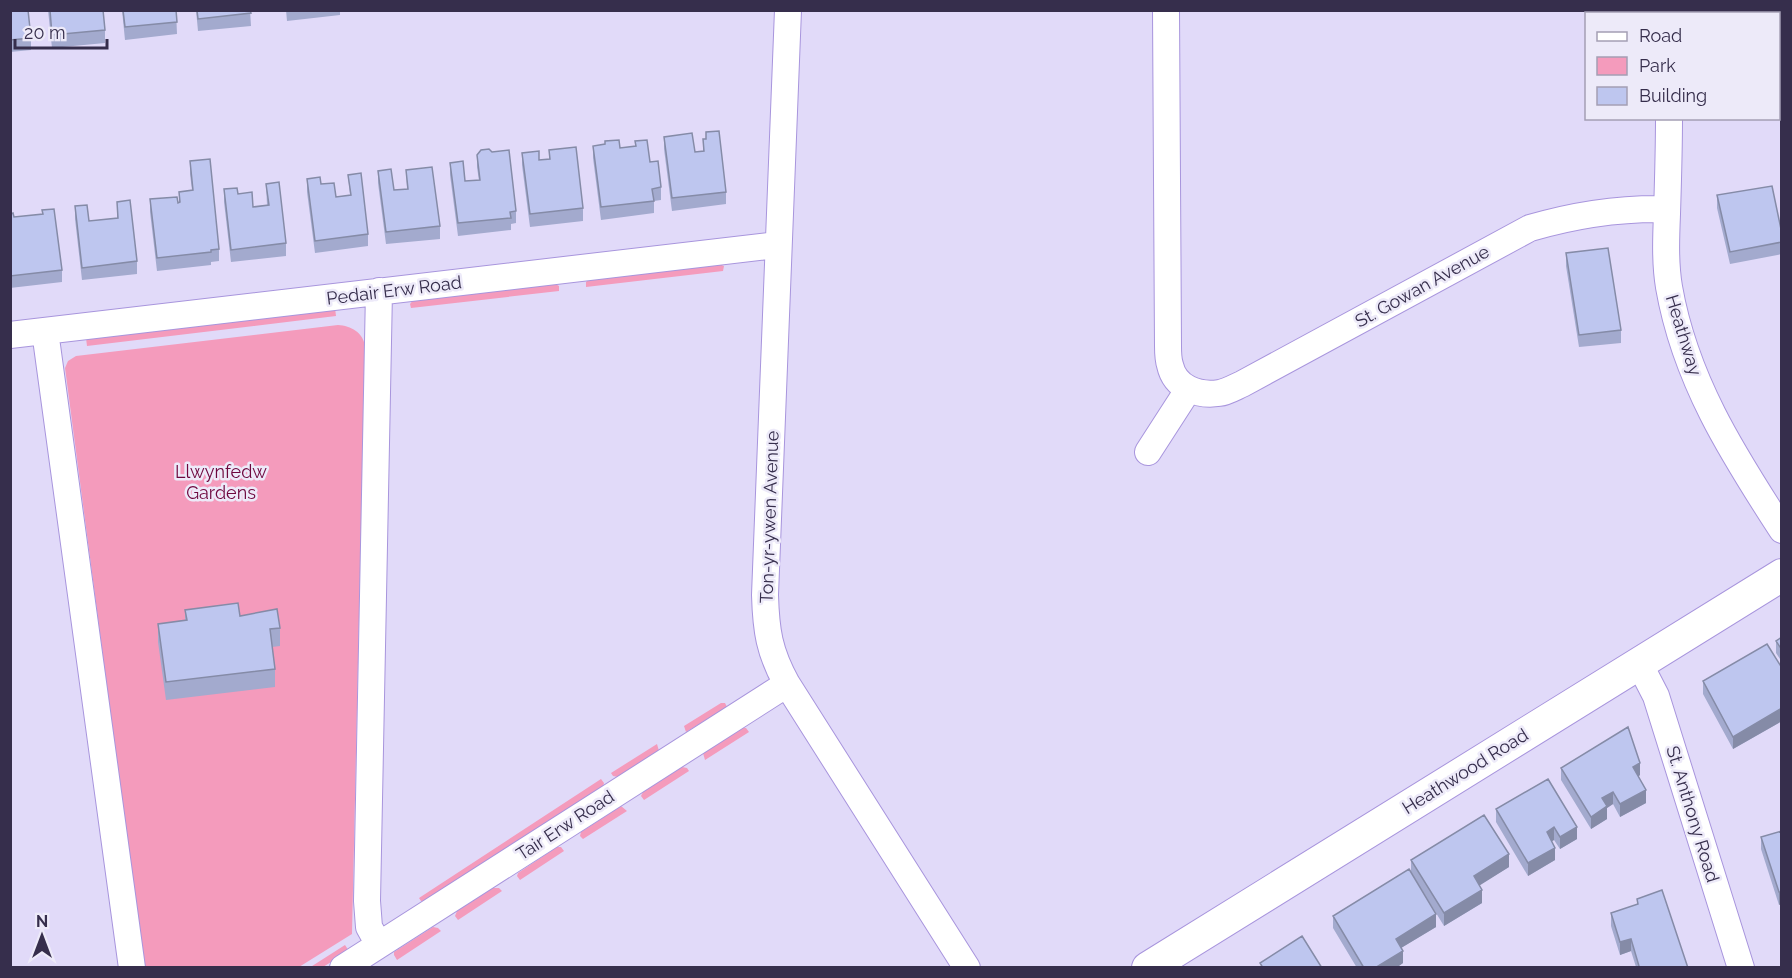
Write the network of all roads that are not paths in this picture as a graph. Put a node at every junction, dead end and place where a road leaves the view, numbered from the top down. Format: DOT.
graph roads {
  1 [pos="788,10"];
  2 [pos="1166,10"];
  3 [pos="1669,120"];
  4 [pos="1667,209"];
  5 [pos="777,245"];
  6 [pos="379,291"];
  7 [pos="45,331"];
  8 [pos="10,335"];
  9 [pos="1188,390"];
  10 [pos="1148,452"];
  11 [pos="1782,530"];
  12 [pos="1782,575"];
  13 [pos="1639,663"];
  14 [pos="787,684"];
  15 [pos="379,945"];
  16 [pos="132,968"];
  17 [pos="343,968"];
  18 [pos="966,968"];
  19 [pos="1148,968"];
  20 [pos="1741,968"];
  1 -- 5 [label="street, Ton-yr-ywen Avenue"];
  2 -- 9 [label="street"];
  3 -- 4 [label="street, Heathway"];
  4 -- 9 [label="street, St. Gowan Avenue"];
  4 -- 11 [label="street, Heathway"];
  5 -- 6 [label="street, Pedair Erw Road"];
  5 -- 14 [label="street, Ton-yr-ywen Avenue"];
  6 -- 7 [label="street, Pedair Erw Road"];
  6 -- 15 [label="street"];
  7 -- 8 [label="street, Pedair Erw Road"];
  7 -- 16 [label="street"];
  9 -- 10 [label="street"];
  12 -- 13 [label="street, Heathwood Road"];
  13 -- 19 [label="street, Heathwood Road"];
  13 -- 20 [label="street, St. Anthony Road"];
  14 -- 15 [label="street, Tair Erw Road"];
  14 -- 18 [label="street, Ton-yr-ywen Avenue"];
  15 -- 17 [label="street, Tair Erw Road"];
}
